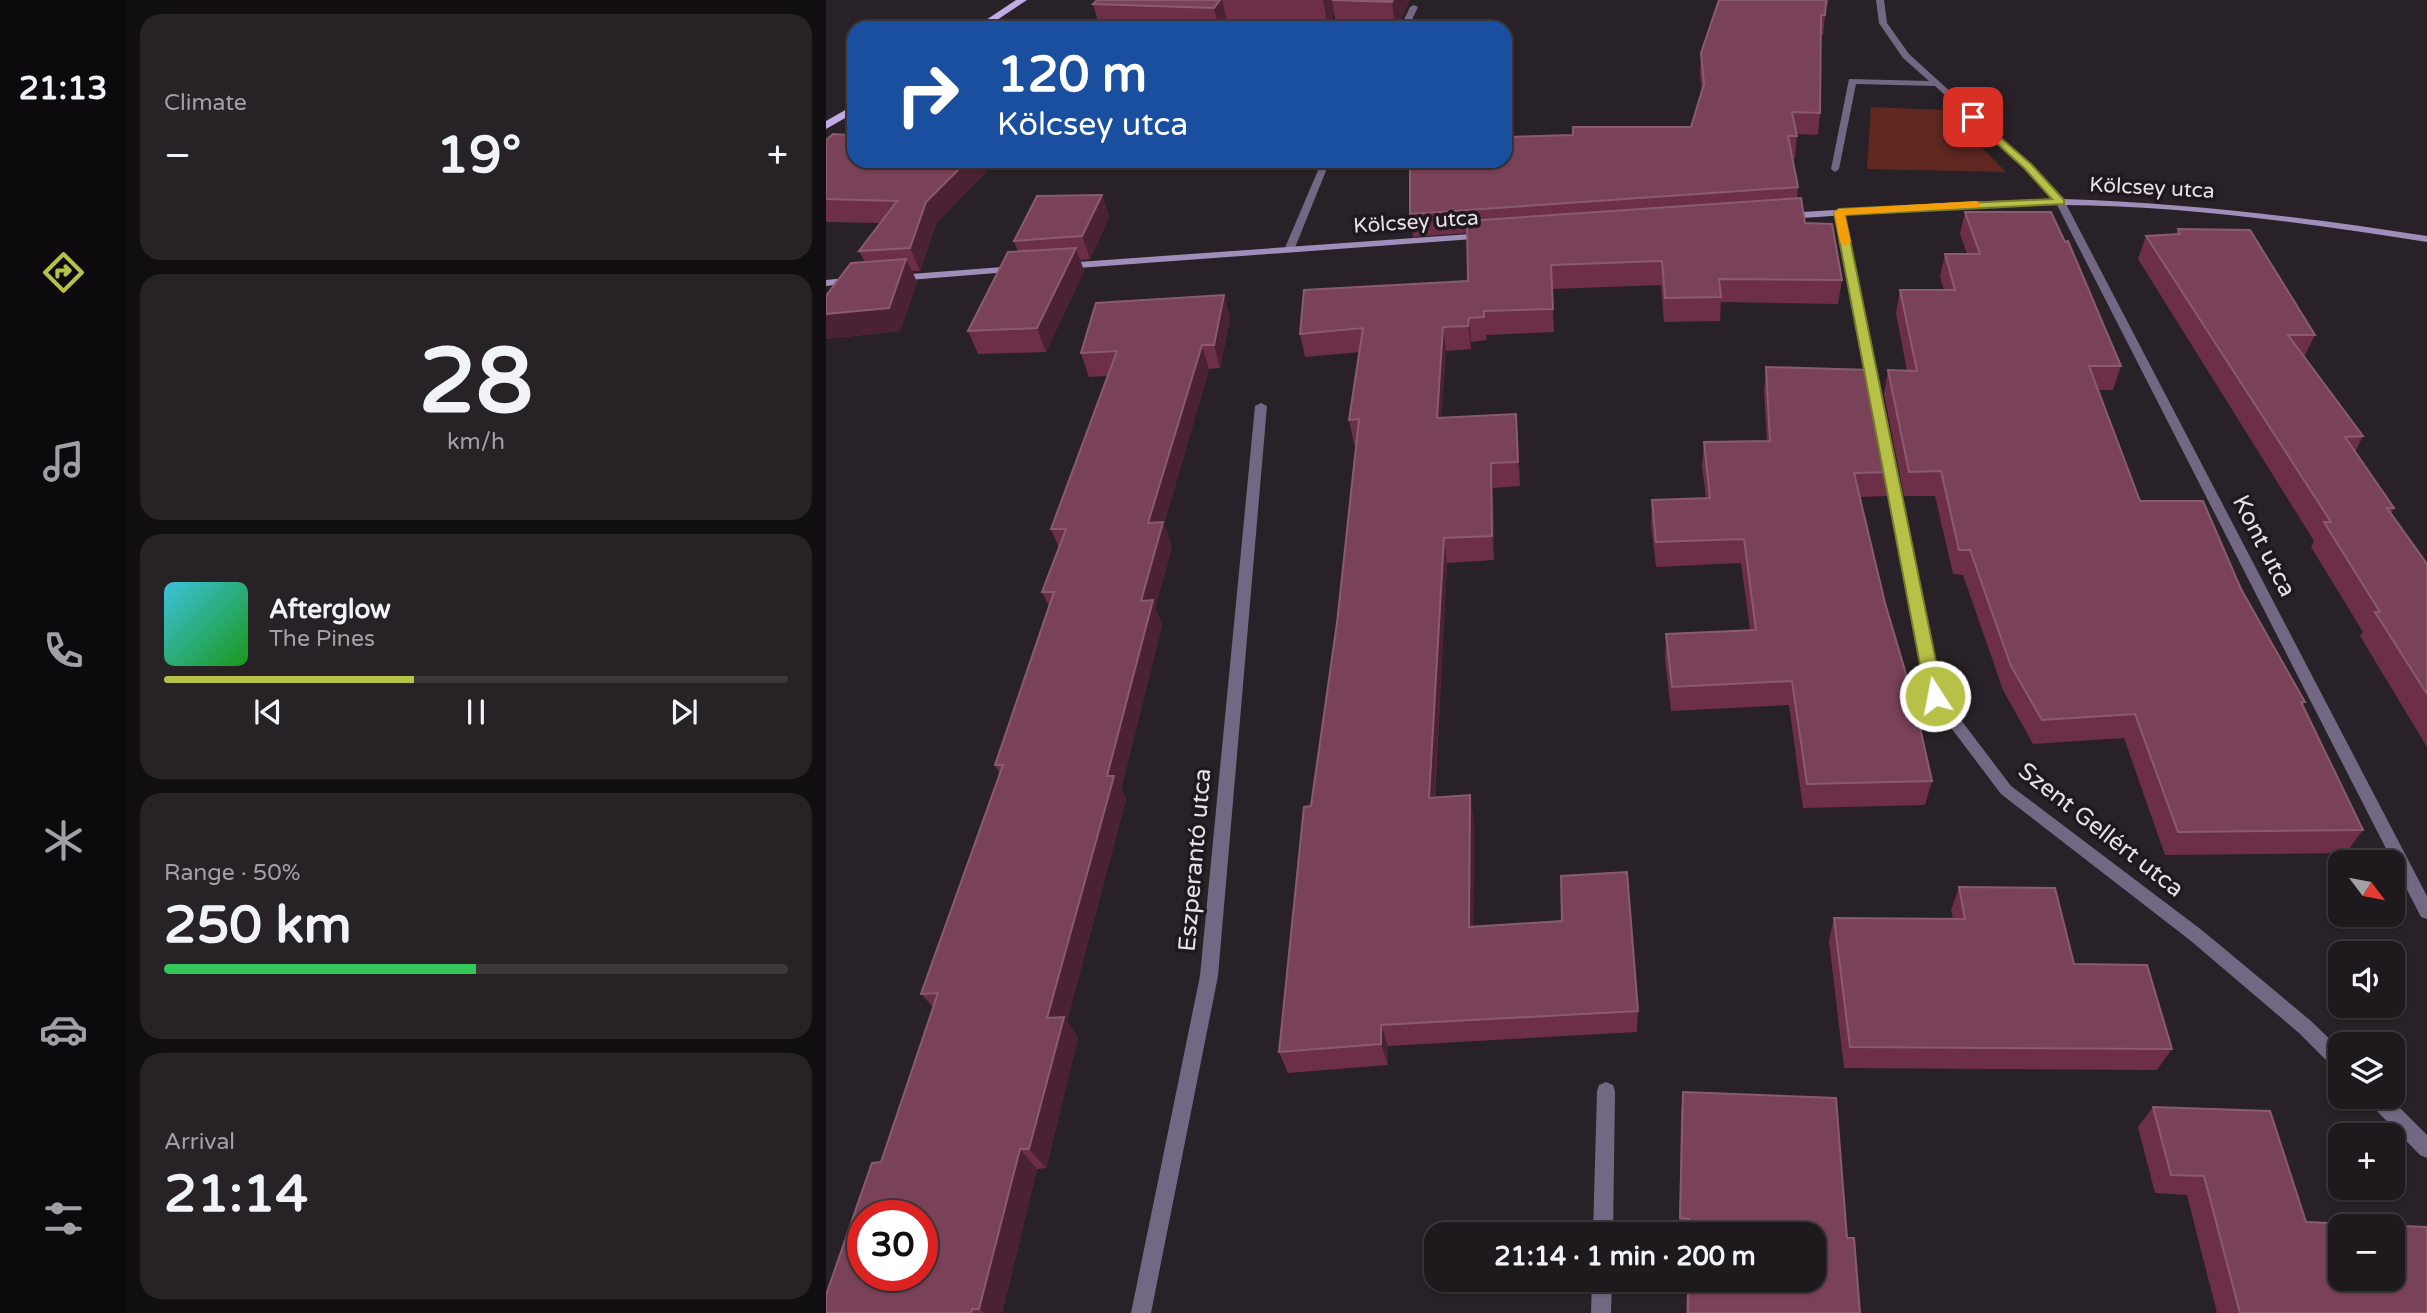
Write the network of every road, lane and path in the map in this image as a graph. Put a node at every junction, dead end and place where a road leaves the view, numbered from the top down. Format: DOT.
graph roads {
  1 [pos="1022,0"];
  2 [pos="1880,0"];
  3 [pos="1414,7"];
  4 [pos="990,21"];
  5 [pos="1407,21"];
  6 [pos="1937,84"];
  7 [pos="847,112"];
  8 [pos="826,126"];
  9 [pos="1323,168"];
  10 [pos="1835,169"];
  11 [pos="2060,202"];
  12 [pos="1839,212"];
  13 [pos="1770,217"];
  14 [pos="1494,235"];
  15 [pos="2427,239"];
  16 [pos="1289,250"];
  17 [pos="1058,266"];
  18 [pos="1030,268"];
  19 [pos="880,279"];
  20 [pos="867,280"];
  21 [pos="826,282"];
  22 [pos="1876,402"];
  23 [pos="1261,406"];
  24 [pos="1884,443"];
  25 [pos="2427,912"];
  26 [pos="2328,1050"];
  27 [pos="1605,1091"];
  28 [pos="2387,1109"];
  29 [pos="2427,1148"];
  30 [pos="1603,1222"];
  31 [pos="1602,1292"];
  32 [pos="1140,1313"];
  33 [pos="1601,1313"];
  1 -- 4 [label="main road"];
  2 -- 6 [label="street"];
  3 -- 5 [label="street"];
  6 -- 10 [label="street"];
  6 -- 11 [label="street"];
  7 -- 8 [label="main road"];
  9 -- 16 [label="street"];
  11 -- 12 [label="main road, Kölcsey utca"];
  11 -- 15 [label="main road, Kölcsey utca"];
  11 -- 25 [label="street, Kont utca"];
  12 -- 13 [label="main road, Kölcsey utca"];
  12 -- 22 [label="street"];
  14 -- 16 [label="main road, Kölcsey utca"];
  16 -- 17 [label="main road, Kölcsey utca"];
  18 -- 19 [label="main road"];
  20 -- 21 [label="main road"];
  23 -- 32 [label="street, Eszperantó utca"];
  24 -- 26 [label="street, Szent Gellért utca"];
  27 -- 30 [label="street"];
  28 -- 29 [label="street"];
  31 -- 33 [label="street"];
}
